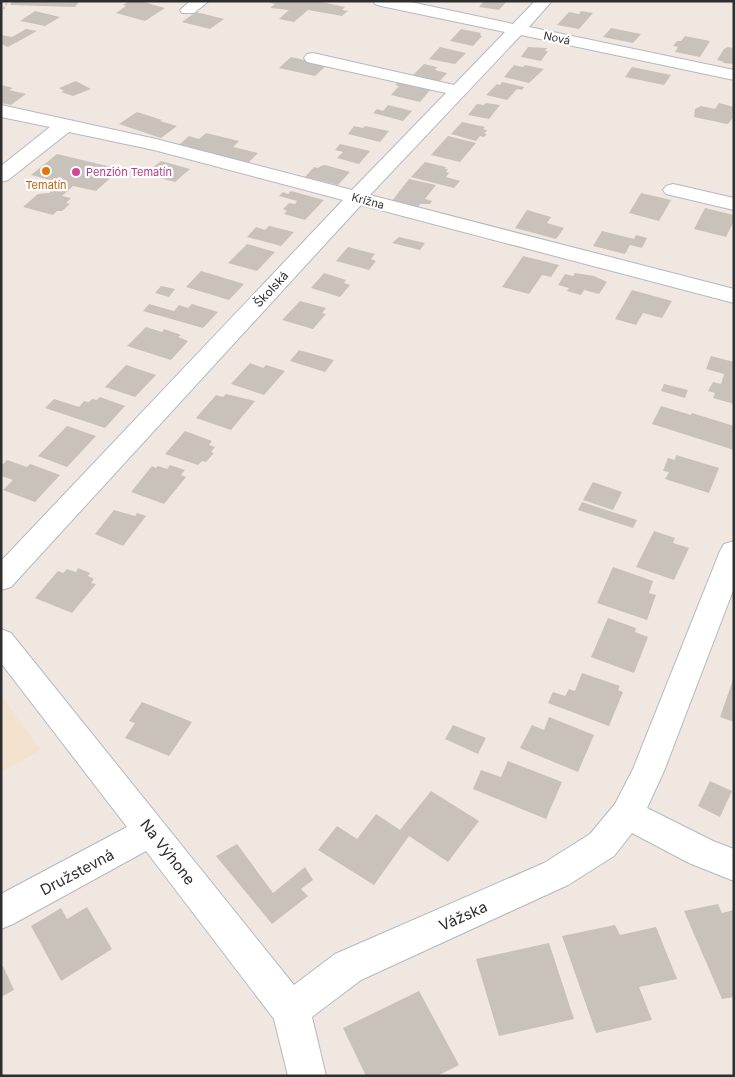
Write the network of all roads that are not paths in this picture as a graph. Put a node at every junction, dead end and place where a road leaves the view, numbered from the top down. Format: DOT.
graph roads {
  1 [pos="381,1"];
  2 [pos="544,1"];
  3 [pos="518,30"];
  4 [pos="313,58"];
  5 [pos="734,75"];
  6 [pos="459,91"];
  7 [pos="1,111"];
  8 [pos="64,126"];
  9 [pos="1,176"];
  10 [pos="672,190"];
  11 [pos="356,198"];
  12 [pos="734,204"];
  13 [pos="734,296"];
  14 [pos="734,551"];
  15 [pos="1,579"];
  16 [pos="1,641"];
  17 [pos="627,814"];
  18 [pos="152,831"];
  19 [pos="734,865"];
  20 [pos="1,912"];
  21 [pos="292,1010"];
  22 [pos="307,1076"];
  1 -- 3 [label="street, Nová"];
  2 -- 3 [label="street, Školská"];
  3 -- 5 [label="street, Nová"];
  3 -- 6 [label="street, Školská"];
  4 -- 6 [label="street"];
  6 -- 11 [label="street, Školská"];
  7 -- 8 [label="street, Krížna"];
  8 -- 9 [label="street"];
  8 -- 11 [label="street, Krížna"];
  10 -- 12 [label="street"];
  11 -- 13 [label="street, Krížna"];
  11 -- 15 [label="street, Školská"];
  14 -- 17 [label="street, Vážska"];
  16 -- 18 [label="street, Na Výhone"];
  17 -- 19 [label="street"];
  17 -- 21 [label="street, Vážska"];
  18 -- 20 [label="street, Družstevná"];
  18 -- 21 [label="street, Na Výhone"];
  21 -- 22 [label="street, Na Výhone"];
}
